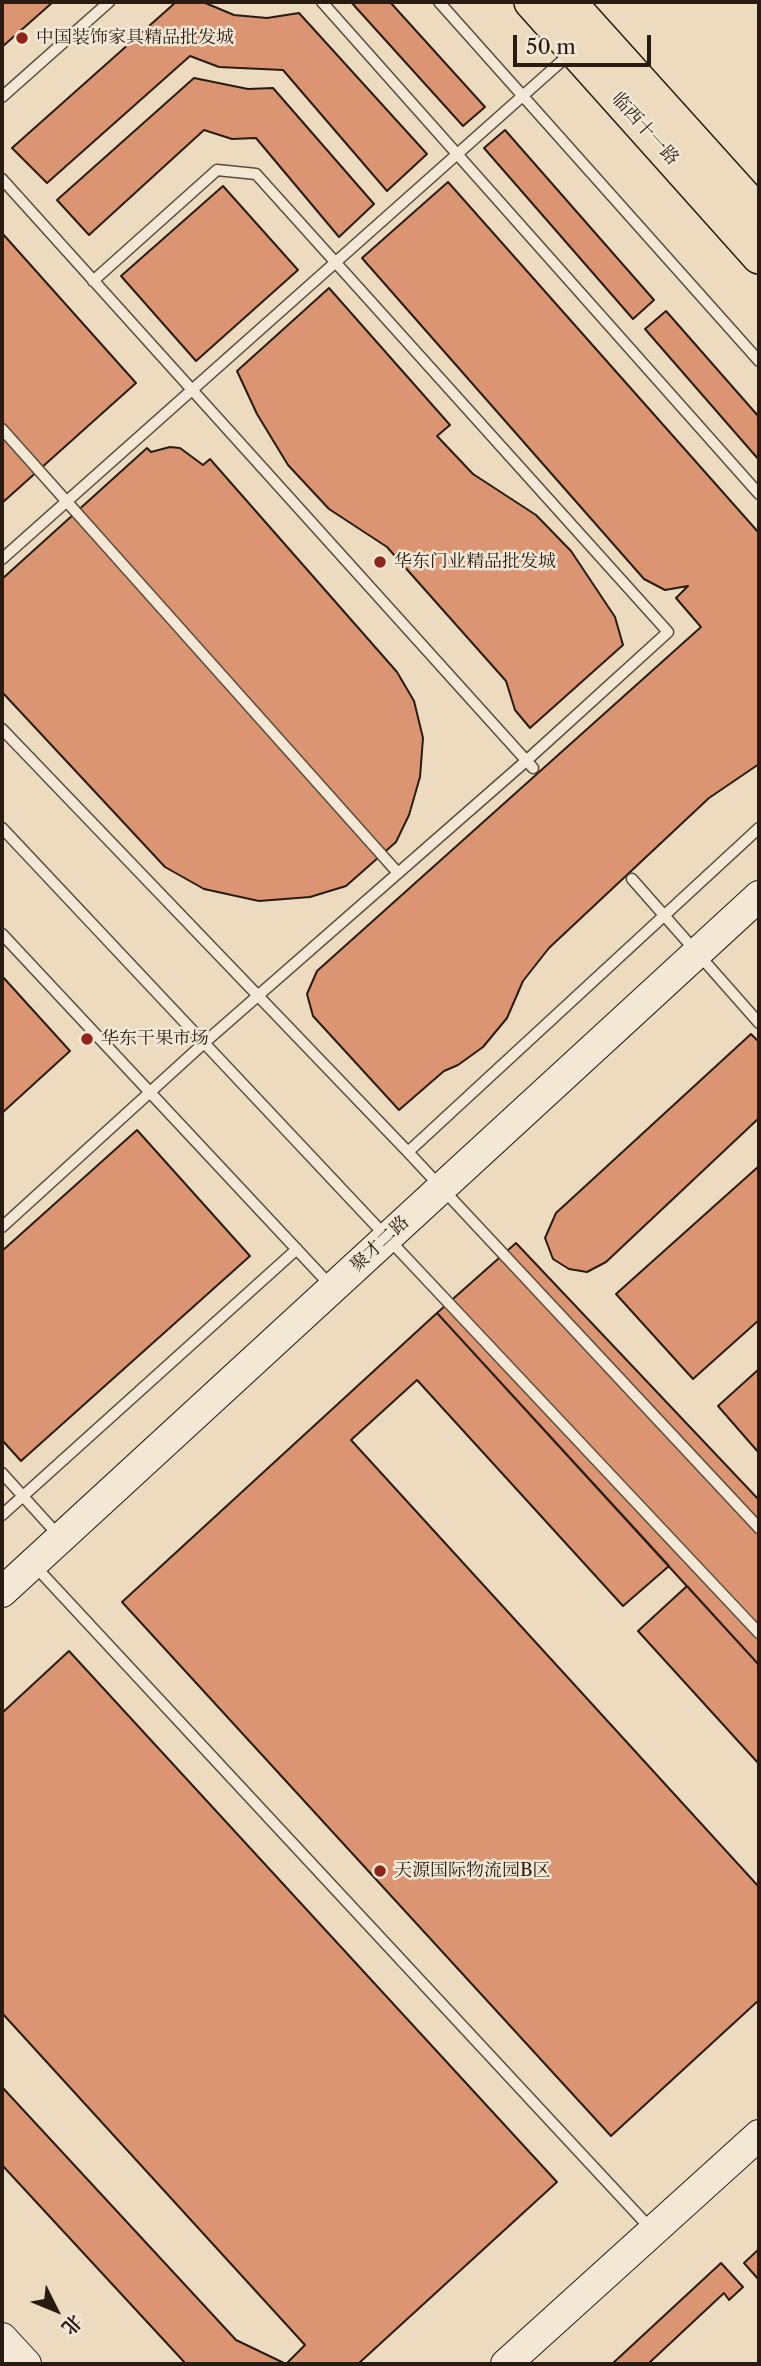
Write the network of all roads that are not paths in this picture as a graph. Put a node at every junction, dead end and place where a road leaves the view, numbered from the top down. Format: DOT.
graph roads {
  1 [pos="109,2"];
  2 [pos="323,2"];
  3 [pos="439,2"];
  4 [pos="531,2"];
  5 [pos="569,2"];
  6 [pos="574,50"];
  7 [pos="523,96"];
  8 [pos="2,97"];
  9 [pos="458,153"];
  10 [pos="2,179"];
  11 [pos="759,213"];
  12 [pos="759,257"];
  13 [pos="334,261"];
  14 [pos="93,281"];
  15 [pos="759,361"];
  16 [pos="191,391"];
  17 [pos="2,429"];
  18 [pos="759,494"];
  19 [pos="67,501"];
  20 [pos="2,559"];
  21 [pos="2,729"];
  22 [pos="530,765"];
  23 [pos="2,828"];
  24 [pos="759,828"];
  25 [pos="398,873"];
  26 [pos="632,879"];
  27 [pos="759,896"];
  28 [pos="665,915"];
  29 [pos="2,934"];
  30 [pos="698,952"];
  31 [pos="258,995"];
  32 [pos="759,1023"];
  33 [pos="204,1043"];
  34 [pos="150,1092"];
  35 [pos="408,1152"];
  36 [pos="442,1188"];
  37 [pos="2,1210"];
  38 [pos="6,1223"];
  39 [pos="387,1238"];
  40 [pos="297,1249"];
  41 [pos="333,1288"];
  42 [pos="2,1473"];
  43 [pos="23,1496"];
  44 [pos="2,1515"];
  45 [pos="759,1528"];
  46 [pos="61,1538"];
  47 [pos="33,1564"];
  48 [pos="2,1592"];
  49 [pos="759,1633"];
  50 [pos="759,2135"];
  51 [pos="653,2231"];
  52 [pos="2,2338"];
  53 [pos="26,2364"];
  54 [pos="506,2364"];
  1 -- 8 [label="lane"];
  2 -- 9 [label="lane"];
  3 -- 7 [label="lane"];
  4 -- 6 [label="main road, 临西十一路"];
  5 -- 11 [label="main road, 临西十一路"];
  6 -- 7 [label="lane"];
  6 -- 12 [label="main road, 临西十一路"];
  7 -- 9 [label="lane"];
  7 -- 15 [label="lane"];
  9 -- 13 [label="lane"];
  9 -- 18 [label="lane"];
  10 -- 14 [label="lane"];
  13 -- 14 [label="lane"];
  13 -- 16 [label="lane"];
  13 -- 22 [label="lane"];
  14 -- 16 [label="lane"];
  16 -- 19 [label="lane"];
  16 -- 22 [label="lane"];
  17 -- 19 [label="lane"];
  19 -- 20 [label="lane"];
  19 -- 25 [label="lane"];
  21 -- 31 [label="lane"];
  22 -- 25 [label="lane"];
  23 -- 33 [label="lane"];
  24 -- 28 [label="lane"];
  25 -- 31 [label="lane"];
  26 -- 28 [label="lane"];
  27 -- 30 [label="street, 聚才二路"];
  28 -- 30 [label="lane"];
  28 -- 35 [label="lane"];
  29 -- 34 [label="lane"];
  30 -- 32 [label="lane"];
  30 -- 36 [label="street, 聚才二路"];
  31 -- 33 [label="lane"];
  31 -- 35 [label="lane"];
  33 -- 34 [label="lane"];
  33 -- 39 [label="lane"];
  34 -- 38 [label="lane"];
  34 -- 40 [label="lane"];
  35 -- 36 [label="lane"];
  36 -- 39 [label="street, 聚才二路"];
  36 -- 45 [label="lane"];
  37 -- 38 [label="lane"];
  39 -- 41 [label="street, 聚才二路"];
  39 -- 49 [label="lane"];
  40 -- 41 [label="lane"];
  40 -- 43 [label="lane"];
  41 -- 46 [label="street, 聚才二路"];
  42 -- 43 [label="lane"];
  43 -- 44 [label="lane"];
  43 -- 46 [label="lane"];
  46 -- 47 [label="street, 聚才二路"];
  47 -- 48 [label="street, 聚才二路"];
  47 -- 51 [label="lane"];
  50 -- 51 [label="street"];
  51 -- 54 [label="street"];
  52 -- 53 [label="street"];
}
